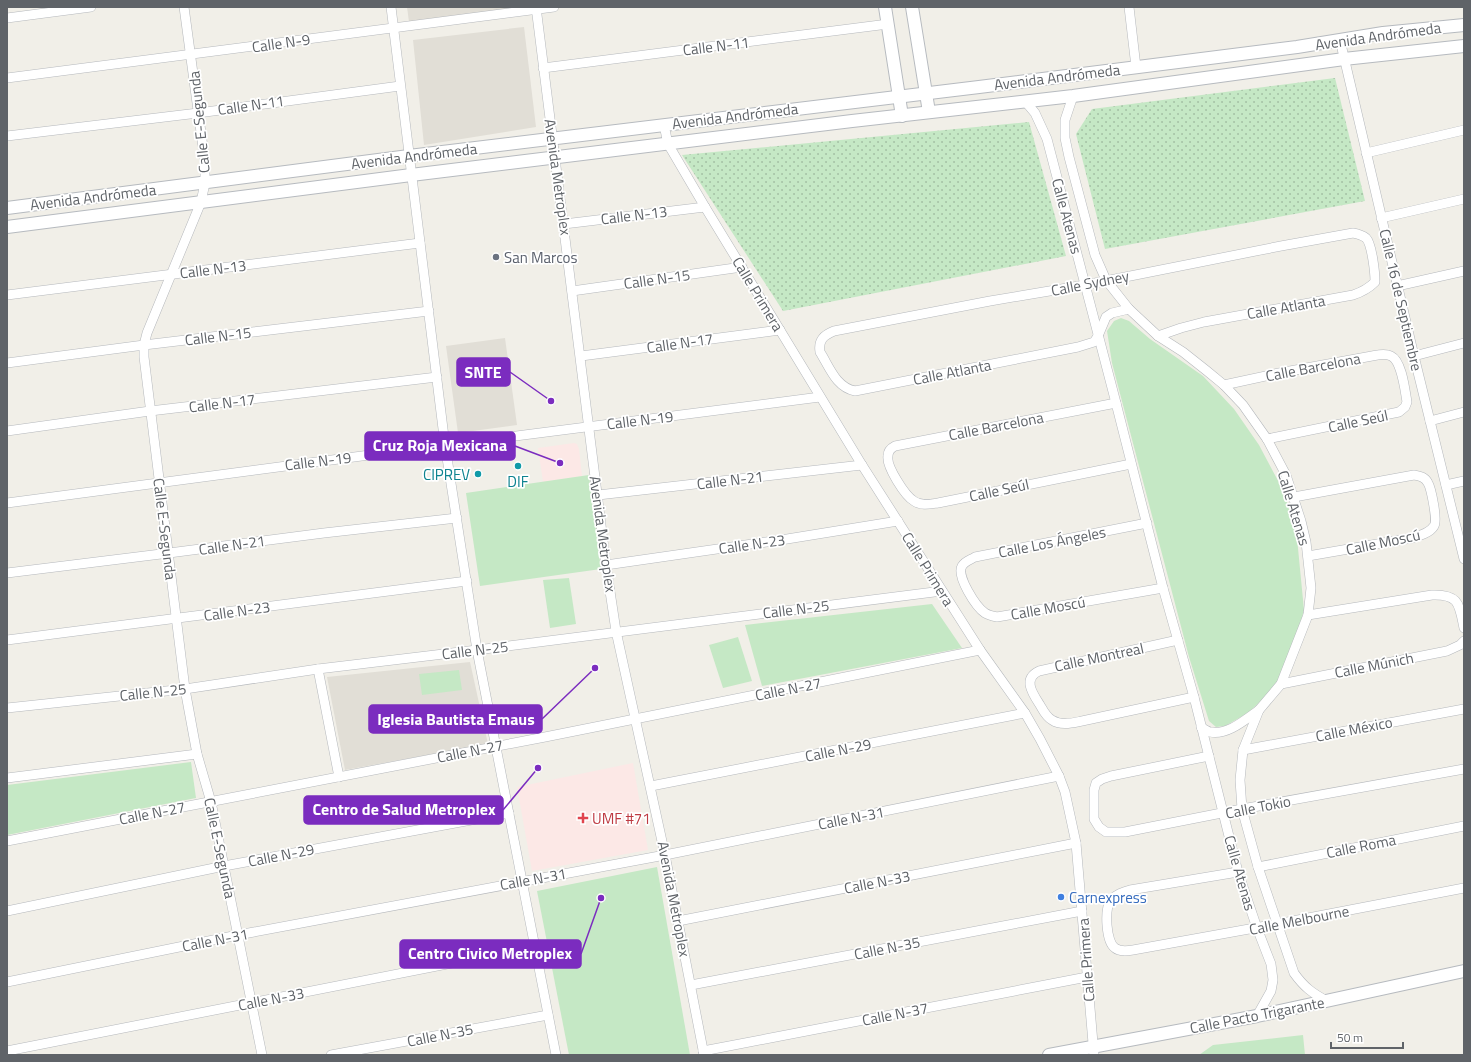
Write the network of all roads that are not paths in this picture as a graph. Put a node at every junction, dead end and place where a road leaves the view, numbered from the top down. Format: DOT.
graph roads {
  1 [pos="91,7"];
  2 [pos="184,7"];
  3 [pos="391,7"];
  4 [pos="554,7"];
  5 [pos="885,7"];
  6 [pos="912,7"];
  7 [pos="1129,7"];
  8 [pos="536,8"];
  9 [pos="7,18"];
  10 [pos="888,24"];
  11 [pos="1464,25"];
  12 [pos="393,28"];
  13 [pos="1340,40"];
  14 [pos="1464,46"];
  15 [pos="191,55"];
  16 [pos="1344,58"];
  17 [pos="1136,67"];
  18 [pos="543,68"];
  19 [pos="7,78"];
  20 [pos="400,86"];
  21 [pos="926,93"];
  22 [pos="899,96"];
  23 [pos="1073,96"];
  24 [pos="1024,101"];
  25 [pos="929,112"];
  26 [pos="198,113"];
  27 [pos="902,116"];
  28 [pos="664,125"];
  29 [pos="1464,130"];
  30 [pos="7,136"];
  31 [pos="552,139"];
  32 [pos="668,144"];
  33 [pos="1366,153"];
  34 [pos="409,156"];
  35 [pos="555,158"];
  36 [pos="411,175"];
  37 [pos="205,183"];
  38 [pos="1464,199"];
  39 [pos="201,202"];
  40 [pos="705,207"];
  41 [pos="7,208"];
  42 [pos="1381,218"];
  43 [pos="1086,223"];
  44 [pos="564,224"];
  45 [pos="7,227"];
  46 [pos="1070,227"];
  47 [pos="420,244"];
  48 [pos="1370,244"];
  49 [pos="742,267"];
  50 [pos="1464,271"];
  51 [pos="172,274"];
  52 [pos="1106,280"];
  53 [pos="1085,285"];
  54 [pos="1397,286"];
  55 [pos="572,291"];
  56 [pos="7,295"];
  57 [pos="1129,309"];
  58 [pos="428,311"];
  59 [pos="780,330"];
  60 [pos="1098,336"];
  61 [pos="1158,336"];
  62 [pos="1464,343"];
  63 [pos="144,345"];
  64 [pos="820,352"];
  65 [pos="581,356"];
  66 [pos="1414,356"];
  67 [pos="7,363"];
  68 [pos="1399,365"];
  69 [pos="437,377"];
  70 [pos="1224,385"];
  71 [pos="820,397"];
  72 [pos="1116,403"];
  73 [pos="150,412"];
  74 [pos="1464,412"];
  75 [pos="1430,421"];
  76 [pos="589,426"];
  77 [pos="7,431"];
  78 [pos="1267,439"];
  79 [pos="445,445"];
  80 [pos="888,463"];
  81 [pos="1131,464"];
  82 [pos="862,465"];
  83 [pos="1464,481"];
  84 [pos="160,483"];
  85 [pos="1446,485"];
  86 [pos="598,496"];
  87 [pos="1294,497"];
  88 [pos="7,503"];
  89 [pos="457,518"];
  90 [pos="898,521"];
  91 [pos="1147,523"];
  92 [pos="169,554"];
  93 [pos="1464,555"];
  94 [pos="1308,556"];
  95 [pos="606,565"];
  96 [pos="961,567"];
  97 [pos="7,572"];
  98 [pos="467,581"];
  99 [pos="1163,588"];
  100 [pos="942,591"];
  101 [pos="1308,616"];
  102 [pos="176,620"];
  103 [pos="1464,628"];
  104 [pos="616,632"];
  105 [pos="7,640"];
  106 [pos="1178,640"];
  107 [pos="1464,641"];
  108 [pos="477,650"];
  109 [pos="980,650"];
  110 [pos="318,669"];
  111 [pos="1281,684"];
  112 [pos="185,689"];
  113 [pos="1194,697"];
  114 [pos="7,708"];
  115 [pos="1464,709"];
  116 [pos="1259,710"];
  117 [pos="1024,713"];
  118 [pos="636,718"];
  119 [pos="1201,727"];
  120 [pos="496,746"];
  121 [pos="1243,750"];
  122 [pos="197,754"];
  123 [pos="1209,756"];
  124 [pos="1464,769"];
  125 [pos="1059,776"];
  126 [pos="340,777"];
  127 [pos="7,778"];
  128 [pos="651,786"];
  129 [pos="211,802"];
  130 [pos="1242,809"];
  131 [pos="509,813"];
  132 [pos="1224,814"];
  133 [pos="1464,826"];
  134 [pos="7,841"];
  135 [pos="1076,843"];
  136 [pos="665,855"];
  137 [pos="224,866"];
  138 [pos="1258,867"];
  139 [pos="1238,872"];
  140 [pos="522,881"];
  141 [pos="1464,888"];
  142 [pos="7,910"];
  143 [pos="1082,911"];
  144 [pos="678,921"];
  145 [pos="1277,924"];
  146 [pos="1257,928"];
  147 [pos="238,935"];
  148 [pos="534,947"];
  149 [pos="1464,971"];
  150 [pos="1087,977"];
  151 [pos="7,982"];
  152 [pos="691,985"];
  153 [pos="1327,1001"];
  154 [pos="251,1003"];
  155 [pos="548,1015"];
  156 [pos="1257,1016"];
  157 [pos="7,1051"];
  158 [pos="1094,1051"];
  159 [pos="704,1053"];
  160 [pos="262,1055"];
  161 [pos="331,1055"];
  162 [pos="556,1055"];
  163 [pos="1050,1055"];
  1 -- 9 [label="street"];
  2 -- 15 [label="street, Calle E-Segunda"];
  3 -- 12 [label="street"];
  4 -- 8 [label="street, Calle N-9"];
  5 -- 10 [label="street"];
  6 -- 21 [label="street"];
  7 -- 17 [label="street"];
  8 -- 12 [label="street, Calle N-9"];
  8 -- 18 [label="street, Avenida Metroplex"];
  10 -- 18 [label="street, Calle N-11"];
  10 -- 22 [label="street"];
  11 -- 13 [label="street, Avenida Andrómeda"];
  12 -- 15 [label="street, Calle N-9"];
  12 -- 20 [label="street"];
  13 -- 16 [label="street, Calle 16 de Septiembre"];
  13 -- 17 [label="street, Avenida Andrómeda"];
  14 -- 16 [label="street, Avenida Andrómeda"];
  15 -- 19 [label="street, Calle N-9"];
  15 -- 26 [label="street, Calle E-Segunda"];
  16 -- 23 [label="street, Avenida Andrómeda"];
  16 -- 33 [label="street, Calle 16 de Septiembre"];
  17 -- 21 [label="street, Avenida Andrómeda"];
  18 -- 31 [label="street, Avenida Metroplex"];
  20 -- 26 [label="street, Calle N-11"];
  20 -- 34 [label="street"];
  21 -- 22 [label="street, Avenida Andrómeda"];
  21 -- 25 [label="street"];
  22 -- 27 [label="street"];
  22 -- 28 [label="street, Avenida Andrómeda"];
  23 -- 24 [label="street, Avenida Andrómeda"];
  23 -- 43 [label="street, Calle Atenas"];
  24 -- 25 [label="street, Avenida Andrómeda"];
  24 -- 46 [label="street, Calle Atenas"];
  25 -- 27 [label="street, Avenida Andrómeda"];
  26 -- 30 [label="street, Calle N-11"];
  26 -- 37 [label="street, Calle E-Segunda"];
  27 -- 32 [label="street, Avenida Andrómeda"];
  28 -- 31 [label="street, Avenida Andrómeda"];
  28 -- 32 [label="street, Calle Primera"];
  29 -- 33 [label="street"];
  31 -- 34 [label="street, Avenida Andrómeda"];
  31 -- 35 [label="street, Avenida Metroplex"];
  32 -- 35 [label="street, Avenida Andrómeda"];
  32 -- 40 [label="street, Calle Primera"];
  33 -- 42 [label="street, Calle 16 de Septiembre"];
  34 -- 36 [label="street"];
  34 -- 37 [label="street, Avenida Andrómeda"];
  35 -- 36 [label="street, Avenida Andrómeda"];
  35 -- 44 [label="street, Avenida Metroplex"];
  36 -- 39 [label="street, Avenida Andrómeda"];
  36 -- 47 [label="street"];
  37 -- 39 [label="street, Calle E-Segunda"];
  37 -- 41 [label="street, Avenida Andrómeda"];
  38 -- 42 [label="street"];
  39 -- 45 [label="street, Avenida Andrómeda"];
  39 -- 51 [label="street, Calle E-Segunda"];
  40 -- 44 [label="street, Calle N-13"];
  40 -- 49 [label="street, Calle Primera"];
  42 -- 54 [label="street, Calle 16 de Septiembre"];
  43 -- 46 [label="street"];
  43 -- 52 [label="street, Calle Atenas"];
  44 -- 55 [label="street, Avenida Metroplex"];
  46 -- 53 [label="street, Calle Atenas"];
  47 -- 51 [label="street, Calle N-13"];
  47 -- 58 [label="street"];
  48 -- 52 [label="street, Calle Sydney"];
  48 -- 61 [label="street, Calle Atlanta"];
  49 -- 55 [label="street, Calle N-15"];
  49 -- 59 [label="street, Calle Primera"];
  50 -- 54 [label="street"];
  51 -- 56 [label="street, Calle N-13"];
  51 -- 63 [label="street, Calle E-Segunda"];
  52 -- 53 [label="street, Calle Sydney"];
  52 -- 57 [label="street, Calle Atenas"];
  53 -- 60 [label="street, Calle Atenas"];
  53 -- 64 [label="street, Calle Sydney"];
  54 -- 66 [label="street, Calle 16 de Septiembre"];
  55 -- 65 [label="street, Avenida Metroplex"];
  57 -- 60 [label="street"];
  57 -- 61 [label="street, Calle Atenas"];
  58 -- 63 [label="street, Calle N-15"];
  58 -- 69 [label="street"];
  59 -- 65 [label="street, Calle N-17"];
  59 -- 71 [label="street, Calle Primera"];
  60 -- 64 [label="street, Calle Atlanta"];
  60 -- 72 [label="street, Calle Atenas"];
  61 -- 70 [label="street, Calle Atenas"];
  62 -- 66 [label="street"];
  63 -- 67 [label="street, Calle N-15"];
  63 -- 73 [label="street, Calle E-Segunda"];
  65 -- 76 [label="street, Avenida Metroplex"];
  66 -- 75 [label="street, Calle 16 de Septiembre"];
  68 -- 70 [label="street, Calle Barcelona"];
  68 -- 78 [label="street, Calle Seúl"];
  69 -- 73 [label="street, Calle N-17"];
  69 -- 79 [label="street"];
  70 -- 78 [label="street, Calle Atenas"];
  71 -- 76 [label="street, Calle N-19"];
  71 -- 82 [label="street, Calle Primera"];
  72 -- 80 [label="street, Calle Barcelona"];
  72 -- 81 [label="street, Calle Atenas"];
  73 -- 77 [label="street, Calle N-17"];
  73 -- 84 [label="street, Calle E-Segunda"];
  74 -- 75 [label="street"];
  75 -- 85 [label="street, Calle 16 de Septiembre"];
  76 -- 79 [label="street, Calle N-19"];
  76 -- 86 [label="street, Avenida Metroplex"];
  78 -- 87 [label="street, Calle Atenas"];
  79 -- 84 [label="street, Calle N-19"];
  79 -- 89 [label="street"];
  80 -- 81 [label="street, Calle Seúl"];
  81 -- 91 [label="street, Calle Atenas"];
  82 -- 86 [label="street, Calle N-21"];
  82 -- 90 [label="street, Calle Primera"];
  83 -- 85 [label="street"];
  84 -- 88 [label="street, Calle N-19"];
  84 -- 92 [label="street, Calle E-Segunda"];
  85 -- 93 [label="street, Calle 16 de Septiembre"];
  86 -- 95 [label="street, Avenida Metroplex"];
  87 -- 94 [label="street, Calle Atenas"];
  87 -- 94 [label="street, Calle Moscú"];
  89 -- 92 [label="street, Calle N-21"];
  89 -- 98 [label="street"];
  90 -- 95 [label="street, Calle N-23"];
  90 -- 100 [label="street, Calle Primera"];
  91 -- 96 [label="street, Calle Los Ángeles"];
  91 -- 99 [label="street, Calle Atenas"];
  92 -- 97 [label="street, Calle N-21"];
  92 -- 102 [label="street, Calle E-Segunda"];
  94 -- 101 [label="street, Calle Atenas"];
  95 -- 104 [label="street, Avenida Metroplex"];
  96 -- 99 [label="street, Calle Moscú"];
  98 -- 102 [label="street, Calle N-23"];
  98 -- 108 [label="street"];
  99 -- 106 [label="street, Calle Atenas"];
  100 -- 104 [label="street, Calle N-25"];
  100 -- 109 [label="street, Calle Primera"];
  101 -- 103 [label="street"];
  101 -- 111 [label="street, Calle Atenas"];
  102 -- 105 [label="street, Calle N-23"];
  102 -- 112 [label="street, Calle E-Segunda"];
  104 -- 108 [label="street, Calle N-25"];
  104 -- 118 [label="street, Avenida Metroplex"];
  106 -- 113 [label="street, Calle Atenas"];
  106 -- 113 [label="street, Calle Montreal"];
  107 -- 111 [label="street, Calle Múnich"];
  108 -- 110 [label="street, Calle N-25"];
  108 -- 120 [label="street"];
  109 -- 117 [label="street, Calle Primera"];
  109 -- 118 [label="street, Calle N-27"];
  110 -- 112 [label="street, Calle N-25"];
  110 -- 126 [label="street"];
  111 -- 116 [label="street, Calle Atenas"];
  112 -- 114 [label="street, Calle N-25"];
  112 -- 122 [label="street, Calle E-Segunda"];
  113 -- 119 [label="street, Calle Atenas"];
  115 -- 121 [label="street, Calle México"];
  116 -- 119 [label="street, Calle Atenas"];
  116 -- 121 [label="street, Calle Atenas"];
  117 -- 125 [label="street, Calle Primera"];
  117 -- 128 [label="street, Calle N-29"];
  118 -- 120 [label="street, Calle N-27"];
  118 -- 128 [label="street, Avenida Metroplex"];
  119 -- 123 [label="street, Calle Atenas"];
  120 -- 126 [label="street, Calle N-27"];
  120 -- 131 [label="street"];
  121 -- 130 [label="street, Calle Atenas"];
  122 -- 127 [label="street"];
  122 -- 129 [label="street, Calle E-Segunda"];
  123 -- 132 [label="street, Calle Atenas"];
  123 -- 132 [label="street, Calle Tokio"];
  124 -- 130 [label="street, Calle Tokio"];
  125 -- 135 [label="street, Calle Primera"];
  125 -- 136 [label="street, Calle N-31"];
  126 -- 129 [label="street, Calle N-27"];
  128 -- 136 [label="street, Avenida Metroplex"];
  129 -- 134 [label="street, Calle N-27"];
  129 -- 137 [label="street, Calle E-Segunda"];
  130 -- 132 [label="street, Calle Tokio"];
  130 -- 138 [label="street, Calle Atenas"];
  131 -- 137 [label="street, Calle N-29"];
  131 -- 140 [label="street"];
  132 -- 139 [label="street, Calle Atenas"];
  133 -- 138 [label="street, Calle Roma"];
  135 -- 143 [label="street, Calle Primera"];
  135 -- 144 [label="street, Calle N-33"];
  136 -- 140 [label="street, Calle N-31"];
  136 -- 144 [label="street, Avenida Metroplex"];
  137 -- 142 [label="street, Calle N-29"];
  137 -- 147 [label="street, Calle E-Segunda"];
  138 -- 145 [label="street, Calle Atenas"];
  139 -- 146 [label="street, Calle Atenas"];
  139 -- 146 [label="street, Calle Melbourne"];
  140 -- 147 [label="street, Calle N-31"];
  140 -- 148 [label="street"];
  141 -- 145 [label="street, Calle Melbourne"];
  143 -- 150 [label="street, Calle Primera"];
  143 -- 152 [label="street, Calle N-35"];
  144 -- 152 [label="street, Avenida Metroplex"];
  145 -- 146 [label="street, Calle Melbourne"];
  145 -- 153 [label="street, Calle Atenas"];
  146 -- 156 [label="street, Calle Atenas"];
  147 -- 151 [label="street, Calle N-31"];
  147 -- 154 [label="street, Calle E-Segunda"];
  148 -- 154 [label="street, Calle N-33"];
  148 -- 155 [label="street"];
  149 -- 153 [label="street, Calle Pacto Trigarante"];
  150 -- 158 [label="street, Calle Primera"];
  150 -- 159 [label="street, Calle N-37"];
  152 -- 159 [label="street, Avenida Metroplex"];
  153 -- 156 [label="street, Calle Pacto Trigarante"];
  154 -- 157 [label="street, Calle N-33"];
  154 -- 160 [label="street, Calle E-Segunda"];
  155 -- 161 [label="street, Calle N-35"];
  155 -- 162 [label="street"];
  156 -- 158 [label="street, Calle Pacto Trigarante"];
  158 -- 163 [label="street, Calle Pacto Trigarante"];
}
